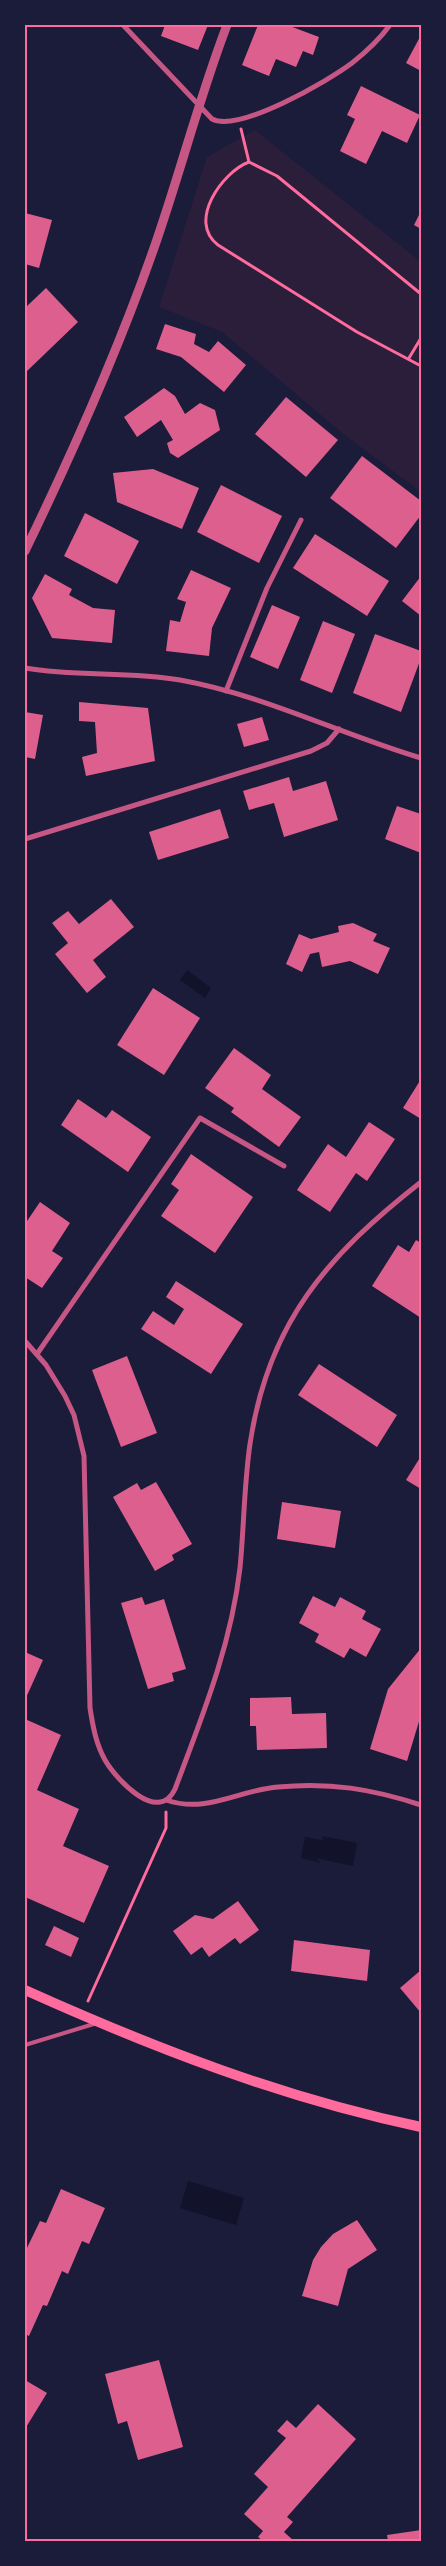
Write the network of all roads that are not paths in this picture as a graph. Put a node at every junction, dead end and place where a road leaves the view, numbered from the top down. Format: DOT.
graph roads {
  1 [pos="123,25"];
  2 [pos="227,25"];
  3 [pos="390,25"];
  4 [pos="199,107"];
  5 [pos="301,520"];
  6 [pos="25,551"];
  7 [pos="25,668"];
  8 [pos="226,691"];
  9 [pos="339,729"];
  10 [pos="421,758"];
  11 [pos="25,839"];
  12 [pos="284,1166"];
  13 [pos="421,1182"];
  14 [pos="25,1341"];
  15 [pos="37,1354"];
  16 [pos="166,1800"];
  17 [pos="421,1805"];
  18 [pos="25,1990"];
  19 [pos="98,2023"];
  20 [pos="25,2045"];
  21 [pos="421,2127"];
  1 -- 4 [label="street"];
  2 -- 4 [label="street"];
  3 -- 4 [label="street"];
  4 -- 6 [label="street"];
  5 -- 8 [label="street"];
  7 -- 8 [label="street"];
  8 -- 9 [label="street"];
  9 -- 10 [label="street"];
  9 -- 11 [label="street"];
  12 -- 15 [label="street"];
  13 -- 16 [label="street"];
  14 -- 15 [label="street"];
  15 -- 16 [label="street"];
  16 -- 17 [label="street"];
  18 -- 19 [label="main road"];
  19 -- 20 [label="lane"];
  19 -- 21 [label="main road"];
}
